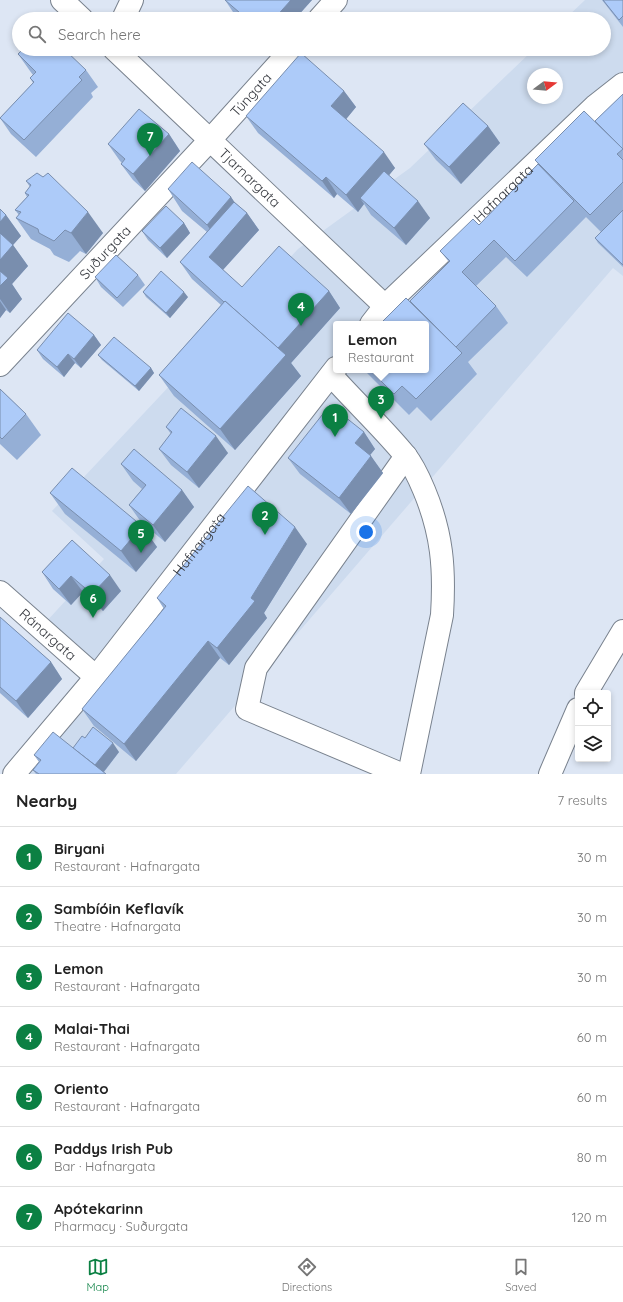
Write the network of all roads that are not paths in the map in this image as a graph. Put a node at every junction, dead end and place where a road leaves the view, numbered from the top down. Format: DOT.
graph roads {
  1 [pos="62,0"];
  2 [pos="132,0"];
  3 [pos="336,0"];
  4 [pos="75,12"];
  5 [pos="126,12"];
  6 [pos="325,12"];
  7 [pos="121,56"];
  8 [pos="286,56"];
  9 [pos="623,84"];
  10 [pos="210,140"];
  11 [pos="385,306"];
  12 [pos="373,321"];
  13 [pos="0,365"];
  14 [pos="333,372"];
  15 [pos="334,373"];
  16 [pos="406,456"];
  17 [pos="0,592"];
  18 [pos="623,631"];
  19 [pos="96,677"];
  20 [pos="588,690"];
  21 [pos="575,716"];
  22 [pos="14,774"];
  23 [pos="401,774"];
  24 [pos="409,774"];
  25 [pos="550,774"];
  1 -- 4 [label="street"];
  2 -- 5 [label="street"];
  3 -- 6 [label="street"];
  7 -- 10 [label="street, Tjarnargata"];
  8 -- 10 [label="street, Túngata"];
  9 -- 11 [label="street, Hafnargata"];
  10 -- 11 [label="street, Tjarnargata"];
  10 -- 13 [label="street, Suðurgata"];
  11 -- 12 [label="street, Hafnargata"];
  14 -- 19 [label="street, Hafnargata"];
  15 -- 16 [label="street"];
  16 -- 23 [label="street"];
  16 -- 24 [label="street"];
  17 -- 19 [label="street, Ránargata"];
  18 -- 20 [label="street"];
  19 -- 22 [label="street, Hafnargata"];
  21 -- 25 [label="street"];
}
